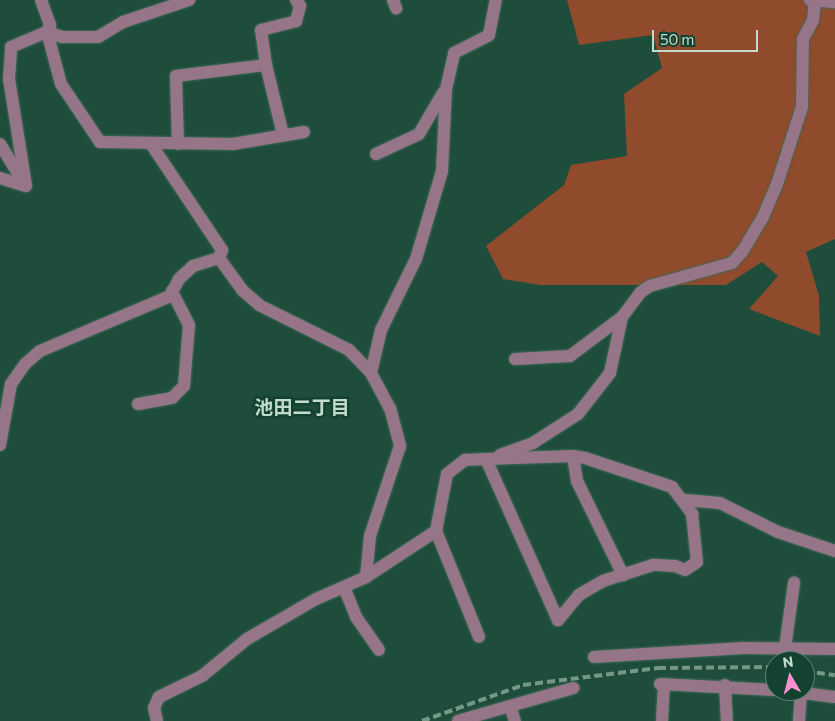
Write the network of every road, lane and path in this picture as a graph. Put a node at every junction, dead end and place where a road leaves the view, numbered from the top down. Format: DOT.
graph roads {
  1 [pos="41,0"];
  2 [pos="189,0"];
  3 [pos="296,0"];
  4 [pos="496,0"];
  5 [pos="813,0"];
  6 [pos="835,2"];
  7 [pos="47,32"];
  8 [pos="266,66"];
  9 [pos="446,89"];
  10 [pos="304,132"];
  11 [pos="283,135"];
  12 [pos="0,144"];
  13 [pos="151,144"];
  14 [pos="178,144"];
  15 [pos="376,154"];
  16 [pos="0,178"];
  17 [pos="26,186"];
  18 [pos="219,258"];
  19 [pos="172,292"];
  20 [pos="622,317"];
  21 [pos="516,359"];
  22 [pos="371,373"];
  23 [pos="138,404"];
  24 [pos="0,445"];
  25 [pos="573,456"];
  26 [pos="486,460"];
  27 [pos="685,500"];
  28 [pos="436,531"];
  29 [pos="835,551"];
  30 [pos="623,575"];
  31 [pos="366,577"];
  32 [pos="794,582"];
  33 [pos="344,587"];
  34 [pos="479,636"];
  35 [pos="785,648"];
  36 [pos="835,649"];
  37 [pos="379,650"];
  38 [pos="594,657"];
  39 [pos="725,685"];
  40 [pos="573,688"];
  41 [pos="765,689"];
  42 [pos="815,694"];
  43 [pos="835,697"];
  44 [pos="800,701"];
  45 [pos="510,706"];
  46 [pos="157,721"];
  47 [pos="458,721"];
  48 [pos="515,721"];
  49 [pos="662,721"];
  50 [pos="727,721"];
  51 [pos="799,721"];
  1 -- 7 [label="street"];
  2 -- 7 [label="street"];
  3 -- 8 [label="street"];
  4 -- 9 [label="street"];
  5 -- 6 [label="street"];
  5 -- 20 [label="street"];
  7 -- 13 [label="street"];
  7 -- 17 [label="street"];
  8 -- 11 [label="street"];
  8 -- 14 [label="street"];
  9 -- 15 [label="street"];
  9 -- 22 [label="street"];
  10 -- 11 [label="street"];
  11 -- 14 [label="street"];
  12 -- 17 [label="street"];
  13 -- 14 [label="street"];
  13 -- 18 [label="street"];
  16 -- 17 [label="street"];
  18 -- 19 [label="street"];
  18 -- 22 [label="street"];
  19 -- 23 [label="street"];
  19 -- 24 [label="street"];
  20 -- 21 [label="street"];
  20 -- 26 [label="street"];
  22 -- 31 [label="street"];
  25 -- 26 [label="street"];
  25 -- 27 [label="street"];
  25 -- 30 [label="street"];
  26 -- 28 [label="street"];
  26 -- 30 [label="street"];
  27 -- 29 [label="street"];
  27 -- 30 [label="street"];
  28 -- 31 [label="street"];
  28 -- 34 [label="street"];
  31 -- 33 [label="street"];
  32 -- 35 [label="street"];
  33 -- 37 [label="street"];
  33 -- 46 [label="street"];
  35 -- 36 [label="street"];
  35 -- 38 [label="street"];
  39 -- 41 [label="street"];
  39 -- 49 [label="street"];
  39 -- 50 [label="street"];
  40 -- 45 [label="street"];
  42 -- 43 [label="street"];
  44 -- 51 [label="street"];
  45 -- 47 [label="street"];
  45 -- 48 [label="street"];
}
